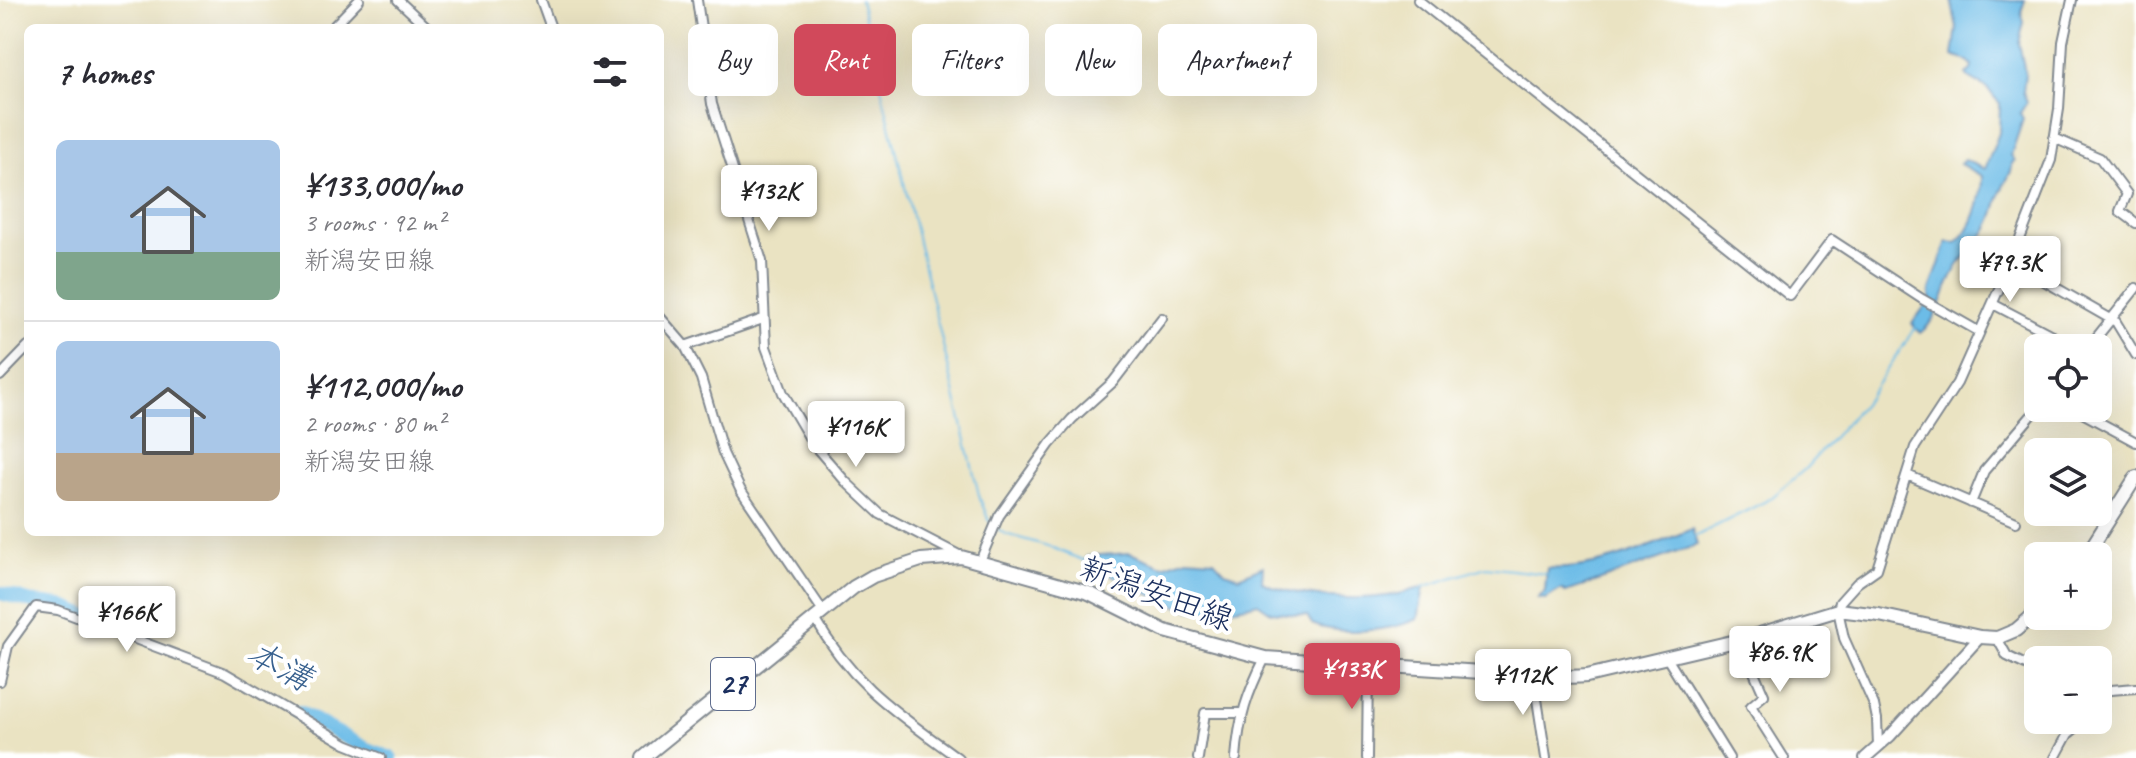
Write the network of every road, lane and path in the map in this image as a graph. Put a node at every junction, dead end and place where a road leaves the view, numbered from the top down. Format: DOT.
graph roads {
  1 [pos="359,0"];
  2 [pos="398,0"];
  3 [pos="541,0"];
  4 [pos="697,0"];
  5 [pos="1418,0"];
  6 [pos="2072,0"];
  7 [pos="336,24"];
  8 [pos="424,24"];
  9 [pos="550,24"];
  10 [pos="2054,138"];
  11 [pos="2136,223"];
  12 [pos="2011,262"];
  13 [pos="2136,288"];
  14 [pos="1993,304"];
  15 [pos="1162,318"];
  16 [pos="763,319"];
  17 [pos="2111,320"];
  18 [pos="664,322"];
  19 [pos="1978,331"];
  20 [pos="2050,334"];
  21 [pos="2100,334"];
  22 [pos="685,346"];
  23 [pos="24,351"];
  24 [pos="2136,355"];
  25 [pos="0,376"];
  26 [pos="2026,422"];
  27 [pos="2099,422"];
  28 [pos="2136,442"];
  29 [pos="1907,475"];
  30 [pos="2136,477"];
  31 [pos="1971,503"];
  32 [pos="2016,522"];
  33 [pos="2095,542"];
  34 [pos="961,557"];
  35 [pos="980,561"];
  36 [pos="1838,610"];
  37 [pos="819,614"];
  38 [pos="2024,623"];
  39 [pos="1980,637"];
  40 [pos="1997,638"];
  41 [pos="1740,640"];
  42 [pos="1265,658"];
  43 [pos="1667,658"];
  44 [pos="1368,664"];
  45 [pos="2024,664"];
  46 [pos="1533,673"];
  47 [pos="0,681"];
  48 [pos="2136,688"];
  49 [pos="2112,690"];
  50 [pos="1243,713"];
  51 [pos="2068,734"];
  52 [pos="1878,746"];
  53 [pos="381,758"];
  54 [pos="643,758"];
  55 [pos="958,758"];
  56 [pos="1198,758"];
  57 [pos="1236,758"];
  58 [pos="1367,758"];
  59 [pos="1546,758"];
  60 [pos="1729,758"];
  61 [pos="1784,758"];
  62 [pos="1865,758"];
  63 [pos="2055,758"];
  1 -- 7 [label="street"];
  2 -- 8 [label="street"];
  3 -- 9 [label="street"];
  4 -- 16 [label="street"];
  5 -- 19 [label="street"];
  6 -- 10 [label="street"];
  10 -- 11 [label="street"];
  10 -- 12 [label="street"];
  12 -- 14 [label="street"];
  12 -- 17 [label="street"];
  13 -- 17 [label="street"];
  14 -- 19 [label="street"];
  14 -- 20 [label="street"];
  15 -- 35 [label="street"];
  16 -- 22 [label="street"];
  16 -- 34 [label="street"];
  17 -- 21 [label="street"];
  17 -- 24 [label="street"];
  18 -- 22 [label="street"];
  19 -- 29 [label="street"];
  22 -- 37 [label="street"];
  23 -- 25 [label="street"];
  26 -- 31 [label="street"];
  27 -- 28 [label="street"];
  29 -- 31 [label="street"];
  29 -- 36 [label="street"];
  30 -- 33 [label="main road"];
  31 -- 32 [label="street"];
  34 -- 35 [label="main road, 新潟安田線 / 27"];
  34 -- 37 [label="main road, 新潟安田線 / 27"];
  35 -- 42 [label="main road, 新潟安田線 / 27"];
  36 -- 39 [label="main road, 新潟安田線 / 27"];
  36 -- 41 [label="main road, 新潟安田線 / 27"];
  36 -- 52 [label="street"];
  37 -- 54 [label="main road, 新潟安田線 / 27"];
  37 -- 55 [label="street"];
  38 -- 40 [label="main road"];
  39 -- 40 [label="main road, 新潟安田線 / 27"];
  39 -- 52 [label="street"];
  40 -- 45 [label="street"];
  41 -- 43 [label="main road, 新潟安田線 / 27"];
  41 -- 61 [label="street"];
  42 -- 44 [label="main road, 新潟安田線 / 27"];
  42 -- 50 [label="street"];
  43 -- 46 [label="main road, 新潟安田線 / 27"];
  43 -- 60 [label="street"];
  44 -- 46 [label="main road, 新潟安田線 / 27"];
  44 -- 58 [label="street"];
  46 -- 59 [label="street"];
  47 -- 53 [label="street"];
  48 -- 49 [label="street"];
  50 -- 56 [label="street"];
  50 -- 57 [label="street"];
  51 -- 63 [label="street"];
  52 -- 62 [label="street"];
}
